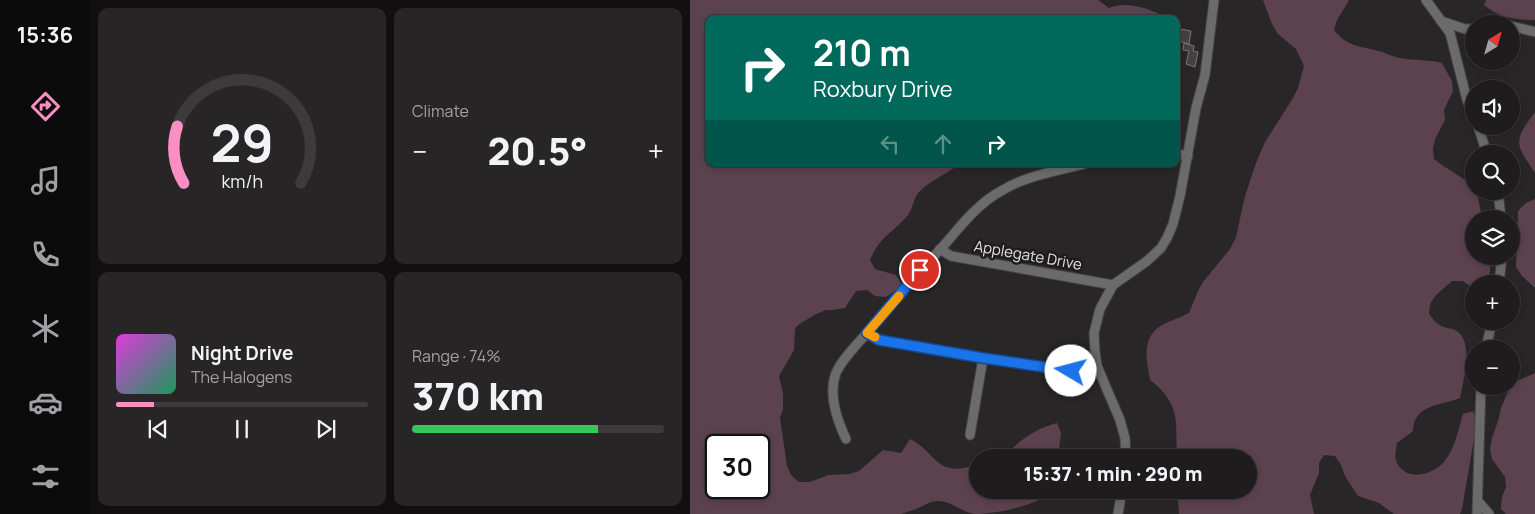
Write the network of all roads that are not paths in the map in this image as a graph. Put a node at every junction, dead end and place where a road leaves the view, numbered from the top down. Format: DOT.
graph roads {
  1 [pos="1214,0"];
  2 [pos="1426,0"];
  3 [pos="1441,21"];
  4 [pos="1520,28"];
  5 [pos="1465,29"];
  6 [pos="1535,32"];
  7 [pos="1465,89"];
  8 [pos="1180,155"];
  9 [pos="1188,156"];
  10 [pos="1073,167"];
  11 [pos="940,249"];
  12 [pos="1113,285"];
  13 [pos="867,333"];
  14 [pos="983,358"];
  15 [pos="1097,366"];
  16 [pos="1481,395"];
  17 [pos="970,435"];
  18 [pos="846,440"];
  19 [pos="1126,449"];
  20 [pos="1120,499"];
  21 [pos="1478,501"];
  22 [pos="1118,514"];
  23 [pos="1477,514"];
  24 [pos="1489,514"];
  1 -- 9 [label="street"];
  2 -- 3 [label="street"];
  3 -- 5 [label="street"];
  3 -- 7 [label="street"];
  4 -- 6 [label="street"];
  8 -- 9 [label="street"];
  9 -- 12 [label="street"];
  10 -- 11 [label="street"];
  11 -- 12 [label="street, Applegate Drive"];
  11 -- 13 [label="street"];
  12 -- 15 [label="street"];
  13 -- 14 [label="street"];
  13 -- 18 [label="street"];
  14 -- 15 [label="street"];
  14 -- 17 [label="street"];
  15 -- 19 [label="street"];
  16 -- 21 [label="street"];
  20 -- 22 [label="street"];
  21 -- 23 [label="street"];
  21 -- 24 [label="street"];
}
